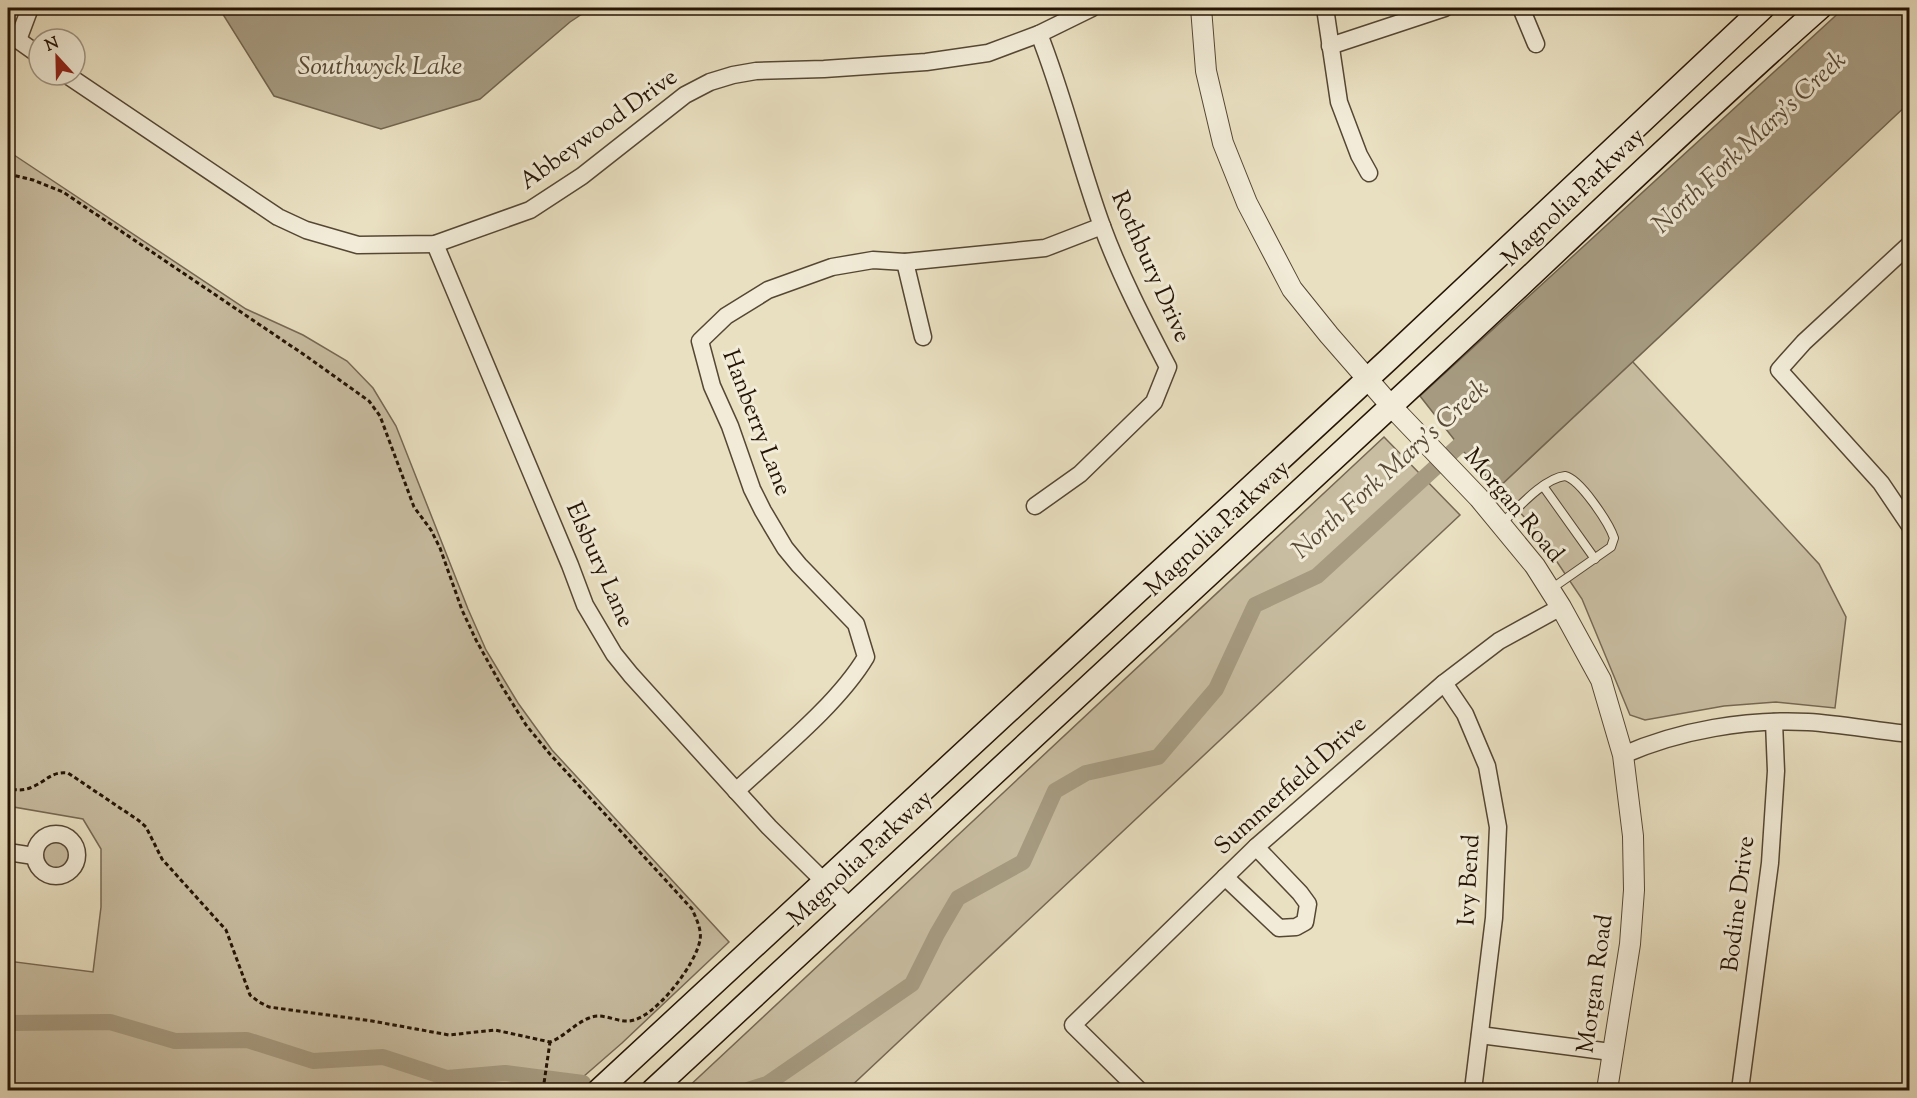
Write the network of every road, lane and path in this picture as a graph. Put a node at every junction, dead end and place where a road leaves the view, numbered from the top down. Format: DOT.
graph roads {
  1 [pos="30,8"];
  2 [pos="1092,8"];
  3 [pos="1201,8"];
  4 [pos="1325,8"];
  5 [pos="1445,8"];
  6 [pos="1521,8"];
  7 [pos="1763,8"];
  8 [pos="1820,8"];
  9 [pos="1039,34"];
  10 [pos="13,37"];
  11 [pos="1536,44"];
  12 [pos="1330,46"];
  13 [pos="27,47"];
  14 [pos="85,87"];
  15 [pos="1654,110"];
  16 [pos="1677,138"];
  17 [pos="1369,173"];
  18 [pos="8,174"];
  19 [pos="1102,226"];
  20 [pos="435,244"];
  21 [pos="1910,244"];
  22 [pos="905,262"];
  23 [pos="923,337"];
  24 [pos="1367,379"];
  25 [pos="1390,406"];
  26 [pos="1543,486"];
  27 [pos="1035,506"];
  28 [pos="1905,507"];
  29 [pos="1501,524"];
  30 [pos="1910,526"];
  31 [pos="1175,556"];
  32 [pos="1595,559"];
  33 [pos="1201,582"];
  34 [pos="1550,589"];
  35 [pos="1560,606"];
  36 [pos="1444,683"];
  37 [pos="996,722"];
  38 [pos="1774,722"];
  39 [pos="1910,734"];
  40 [pos="1022,747"];
  41 [pos="1623,755"];
  42 [pos="8,789"];
  43 [pos="736,791"];
  44 [pos="1256,847"];
  45 [pos="8,852"];
  46 [pos="34,856"];
  47 [pos="1225,877"];
  48 [pos="824,882"];
  49 [pos="849,906"];
  50 [pos="1480,1035"];
  51 [pos="550,1042"];
  52 [pos="1611,1052"];
  53 [pos="1134,1089"];
  54 [pos="543,1090"];
  55 [pos="599,1090"];
  56 [pos="653,1090"];
  57 [pos="1473,1090"];
  58 [pos="1606,1090"];
  59 [pos="1740,1090"];
  1 -- 10 [label="street"];
  2 -- 9 [label="street, Abbeywood Drive"];
  3 -- 24 [label="street, Morgan Road"];
  4 -- 12 [label="street"];
  5 -- 12 [label="street"];
  6 -- 11 [label="street"];
  7 -- 15 [label="main road, Magnolia Parkway"];
  8 -- 16 [label="main road, Magnolia Parkway"];
  9 -- 19 [label="street, Rothbury Drive"];
  9 -- 20 [label="street, Abbeywood Drive"];
  10 -- 13 [label="street"];
  12 -- 17 [label="street"];
  14 -- 20 [label="street, Abbeywood Drive"];
  15 -- 16 [label="main road"];
  15 -- 24 [label="main road, Magnolia Parkway"];
  16 -- 25 [label="main road, Magnolia Parkway"];
  18 -- 51 [label="path"];
  19 -- 22 [label="street, Hanberry Lane"];
  19 -- 27 [label="street, Rothbury Drive"];
  20 -- 43 [label="street, Elsbury Lane"];
  21 -- 28 [label="street"];
  22 -- 23 [label="street"];
  22 -- 43 [label="street, Hanberry Lane"];
  24 -- 25 [label="street, Morgan Road"];
  24 -- 31 [label="main road, Magnolia Parkway"];
  25 -- 29 [label="street, Morgan Road"];
  25 -- 33 [label="main road, Magnolia Parkway"];
  26 -- 29 [label="lane"];
  26 -- 32 [label="lane"];
  26 -- 32 [label="lane"];
  28 -- 30 [label="street"];
  29 -- 34 [label="street, Morgan Road"];
  31 -- 33 [label="main road"];
  31 -- 37 [label="main road, Magnolia Parkway"];
  32 -- 34 [label="lane"];
  33 -- 40 [label="main road, Magnolia Parkway"];
  34 -- 35 [label="street, Morgan Road"];
  35 -- 36 [label="street, Summerfield Drive"];
  35 -- 41 [label="street, Morgan Road"];
  36 -- 44 [label="street, Summerfield Drive"];
  36 -- 50 [label="street, Ivy Bend"];
  37 -- 40 [label="main road"];
  37 -- 48 [label="main road, Magnolia Parkway"];
  38 -- 39 [label="street"];
  38 -- 41 [label="street"];
  38 -- 59 [label="street, Bodine Drive"];
  40 -- 49 [label="main road, Magnolia Parkway"];
  41 -- 52 [label="street, Morgan Road"];
  42 -- 51 [label="path"];
  43 -- 48 [label="street, Elsbury Lane"];
  44 -- 47 [label="street, Summerfield Drive"];
  44 -- 47 [label="street"];
  45 -- 46 [label="street"];
  47 -- 53 [label="street, Summerfield Drive"];
  48 -- 49 [label="street, Elsbury Lane"];
  48 -- 55 [label="main road, Magnolia Parkway"];
  49 -- 56 [label="main road, Magnolia Parkway"];
  50 -- 52 [label="street"];
  50 -- 57 [label="street, Ivy Bend"];
  51 -- 54 [label="path"];
  52 -- 58 [label="street, Morgan Road"];
}
